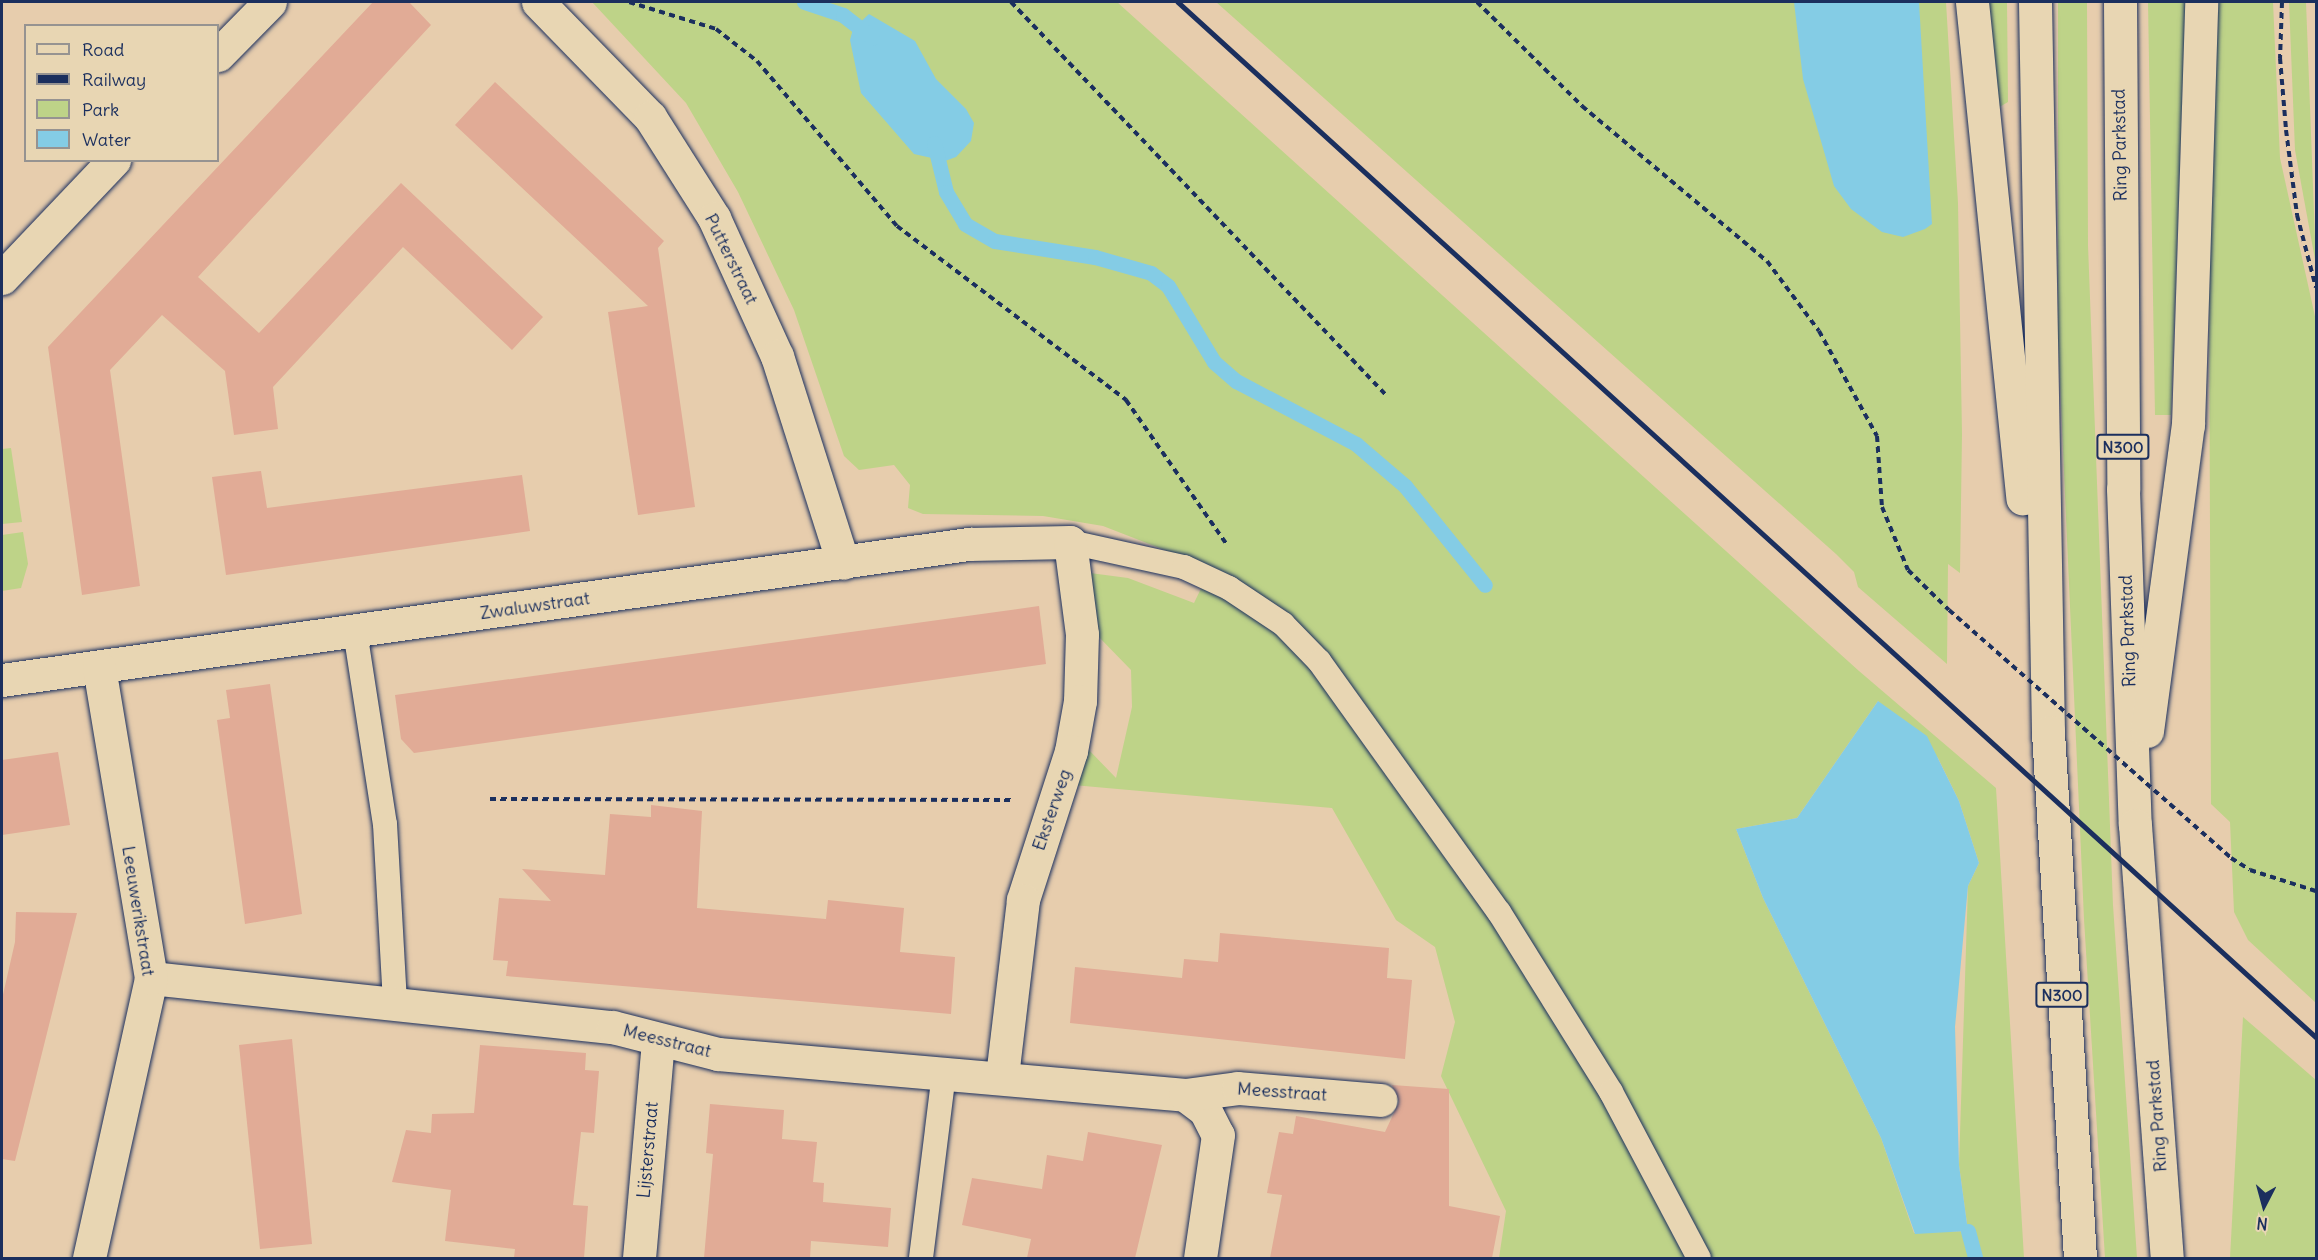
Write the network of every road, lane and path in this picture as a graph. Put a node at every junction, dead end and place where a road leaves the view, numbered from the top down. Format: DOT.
graph roads {
  1 [pos="270,2"];
  2 [pos="538,2"];
  3 [pos="629,2"];
  4 [pos="1011,2"];
  5 [pos="1477,2"];
  6 [pos="1972,2"];
  7 [pos="2035,2"];
  8 [pos="2120,2"];
  9 [pos="2201,2"];
  10 [pos="2282,2"];
  11 [pos="219,54"];
  12 [pos="112,162"];
  13 [pos="2,278"];
  14 [pos="2316,288"];
  15 [pos="1386,395"];
  16 [pos="1070,543"];
  17 [pos="843,563"];
  18 [pos="1229,588"];
  19 [pos="355,631"];
  20 [pos="99,667"];
  21 [pos="2,680"];
  22 [pos="2048,732"];
  23 [pos="490,799"];
  24 [pos="1056,800"];
  25 [pos="2135,825"];
  26 [pos="2316,891"];
  27 [pos="151,978"];
  28 [pos="395,1004"];
  29 [pos="658,1041"];
  30 [pos="944,1072"];
  31 [pos="1002,1077"];
  32 [pos="1380,1100"];
  33 [pos="1195,1102"];
  34 [pos="89,1258"];
  35 [pos="639,1258"];
  36 [pos="921,1258"];
  37 [pos="1200,1258"];
  38 [pos="1699,1258"];
  39 [pos="2080,1258"];
  40 [pos="2168,1258"];
  1 -- 11 [label="main road"];
  2 -- 17 [label="main road, Putterstraat"];
  3 -- 18 [label="path"];
  4 -- 15 [label="path"];
  5 -- 26 [label="path, bridge"];
  6 -- 22 [label="main road, N300"];
  7 -- 22 [label="main road, N300"];
  8 -- 25 [label="main road, Ring Parkstad / N300"];
  9 -- 25 [label="main road, N300"];
  10 -- 14 [label="path"];
  12 -- 13 [label="main road"];
  16 -- 17 [label="main road, Zwaluwstraat"];
  16 -- 18 [label="lane"];
  16 -- 24 [label="main road, Eksterweg"];
  17 -- 19 [label="main road, Zwaluwstraat"];
  18 -- 38 [label="lane"];
  19 -- 20 [label="main road, Zwaluwstraat"];
  19 -- 28 [label="lane"];
  20 -- 21 [label="main road, Zwaluwstraat"];
  20 -- 27 [label="main road, Leeuwerikstraat"];
  22 -- 39 [label="main road, N300"];
  23 -- 24 [label="path"];
  24 -- 31 [label="main road, Eksterweg"];
  25 -- 40 [label="main road, Ring Parkstad / N300"];
  27 -- 28 [label="main road, Meesstraat"];
  27 -- 34 [label="main road, Leeuwerikstraat"];
  28 -- 29 [label="main road, Meesstraat"];
  29 -- 30 [label="main road, Meesstraat"];
  29 -- 35 [label="main road, Lijsterstraat"];
  30 -- 31 [label="main road, Meesstraat"];
  30 -- 36 [label="lane"];
  31 -- 33 [label="main road, Meesstraat"];
  32 -- 33 [label="main road, Meesstraat"];
  33 -- 37 [label="main road"];
}
